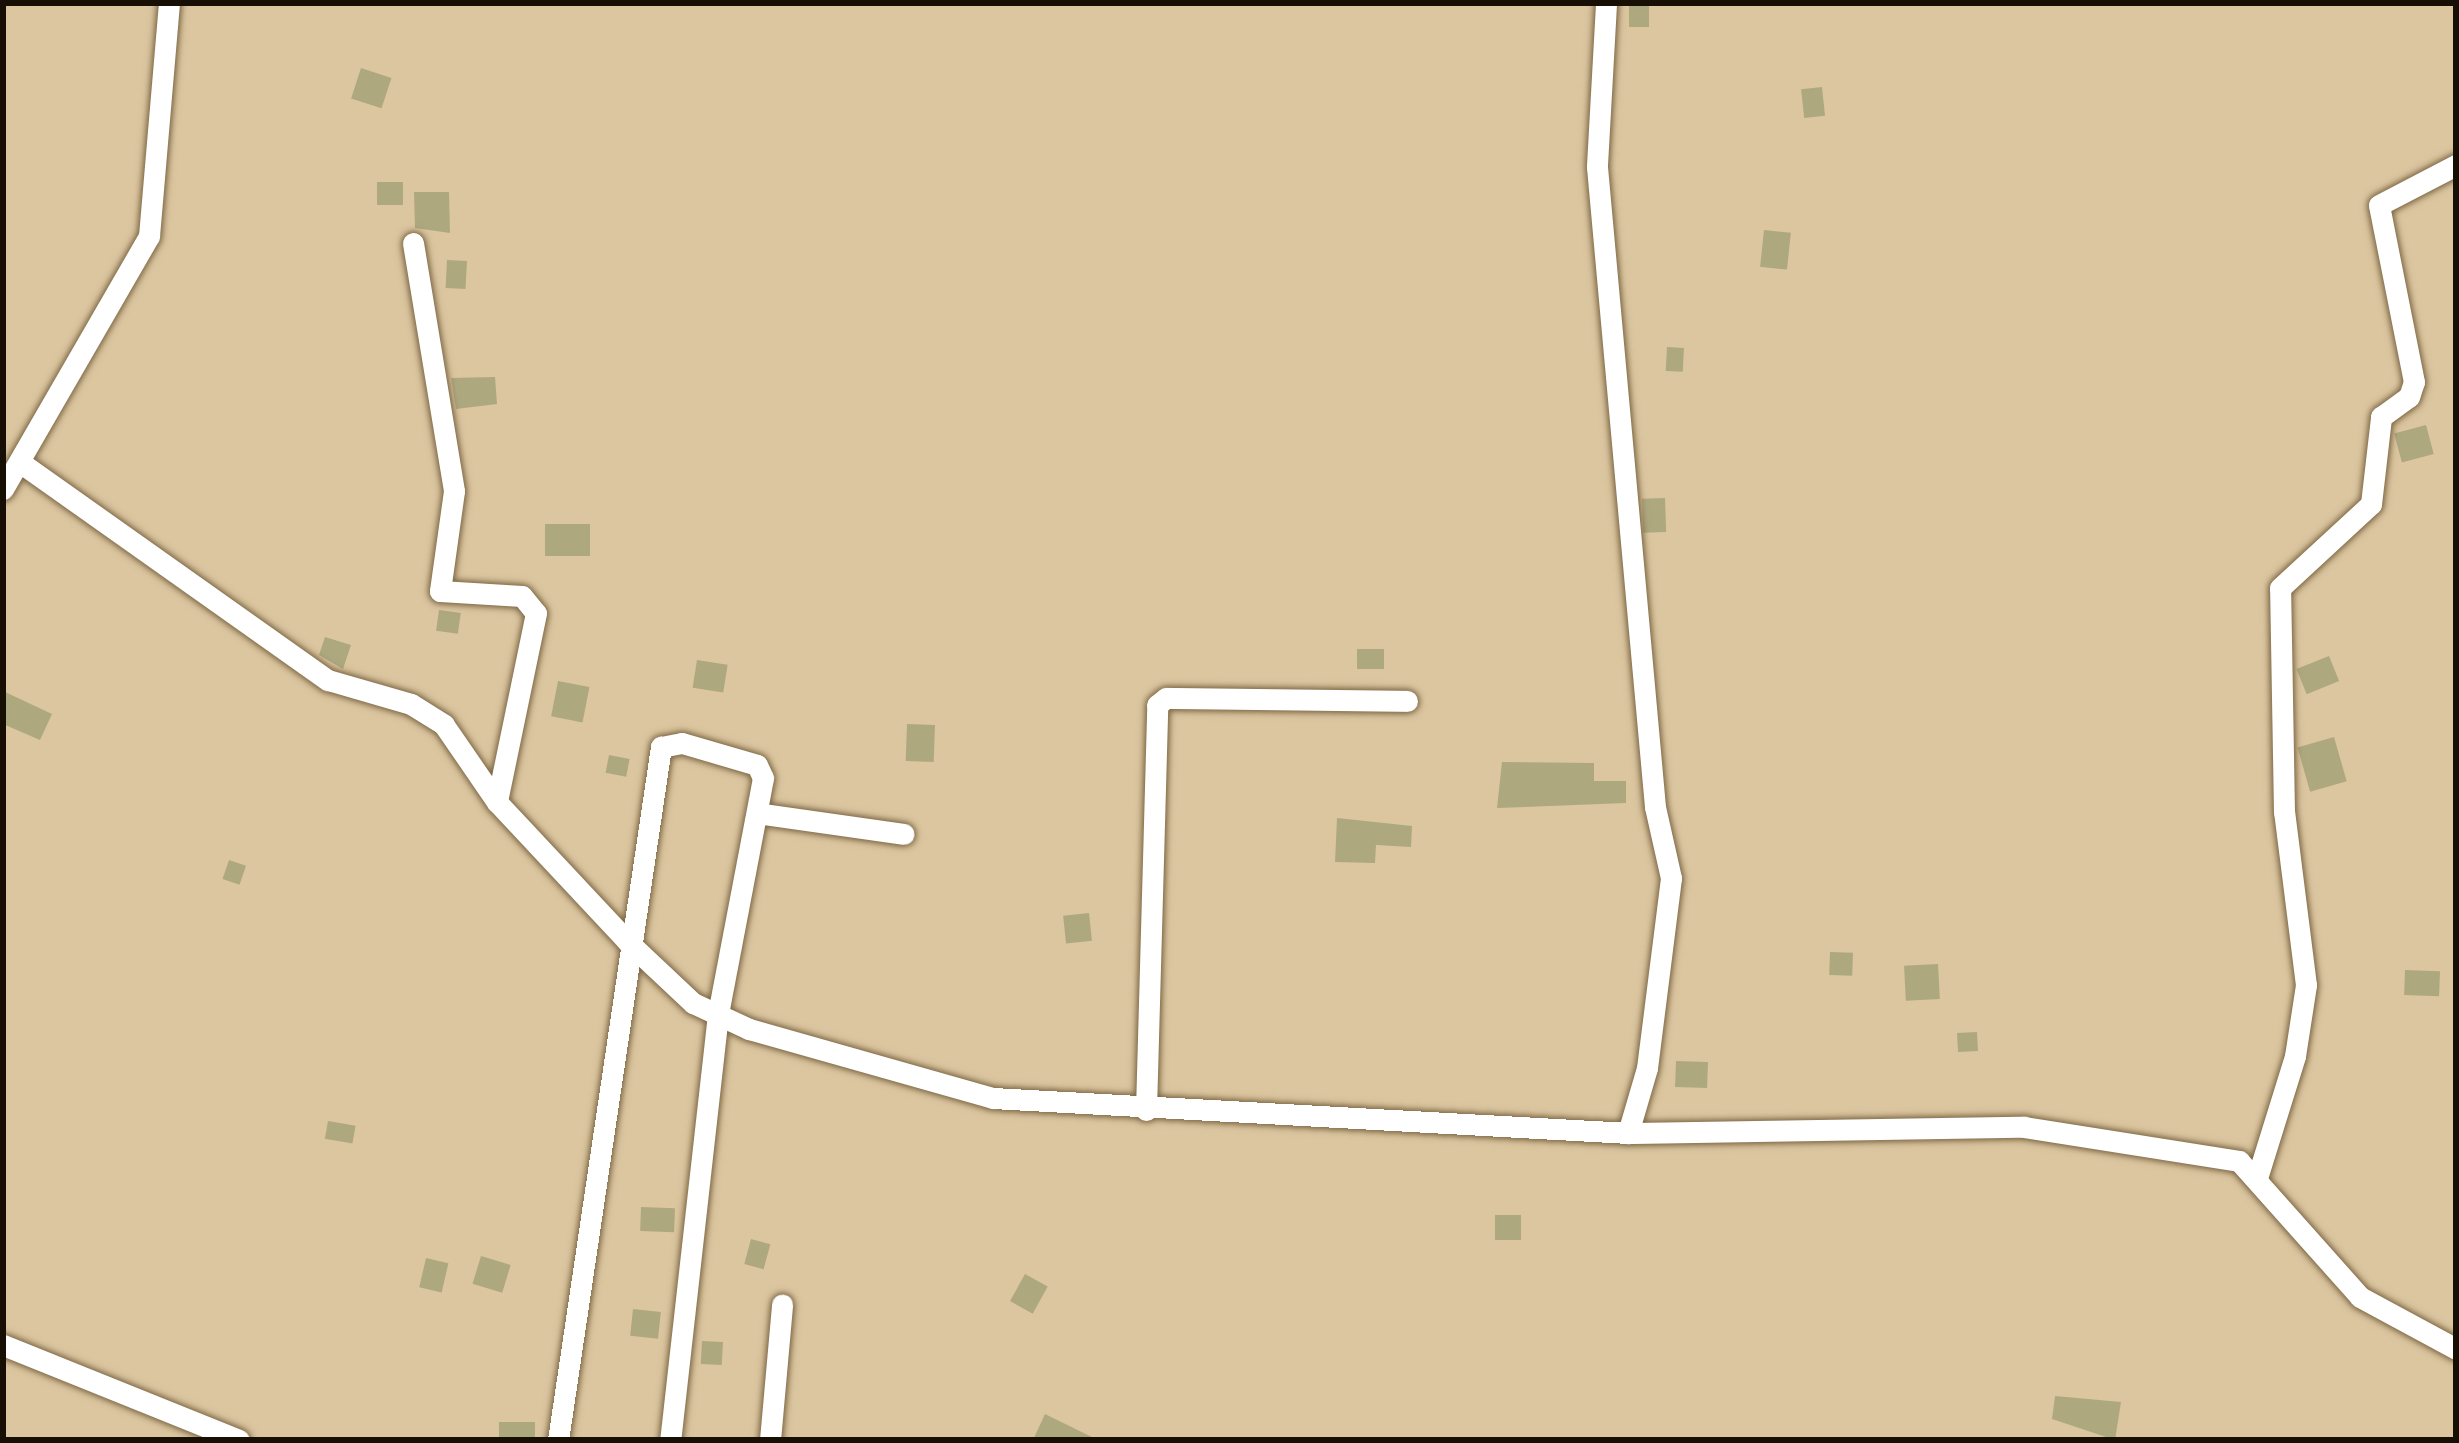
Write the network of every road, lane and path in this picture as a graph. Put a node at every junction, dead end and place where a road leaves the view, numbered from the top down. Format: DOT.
graph roads {
  1 [pos="169,3"];
  2 [pos="1606,4"];
  3 [pos="2456,165"];
  4 [pos="413,243"];
  5 [pos="21,464"];
  6 [pos="3,489"];
  7 [pos="1407,701"];
  8 [pos="497,802"];
  9 [pos="757,812"];
  10 [pos="904,834"];
  11 [pos="627,941"];
  12 [pos="718,1014"];
  13 [pos="1146,1110"];
  14 [pos="1628,1133"];
  15 [pos="2258,1175"];
  16 [pos="782,1305"];
  17 [pos="3,1345"];
  18 [pos="2456,1349"];
  19 [pos="239,1440"];
  20 [pos="558,1440"];
  21 [pos="670,1440"];
  22 [pos="770,1440"];
  1 -- 5 [label="street"];
  2 -- 14 [label="street"];
  3 -- 15 [label="street"];
  4 -- 8 [label="street"];
  5 -- 6 [label="street"];
  5 -- 8 [label="street"];
  7 -- 13 [label="street"];
  8 -- 11 [label="street"];
  9 -- 10 [label="street"];
  9 -- 11 [label="street"];
  9 -- 12 [label="street"];
  11 -- 12 [label="street"];
  11 -- 20 [label="street"];
  12 -- 13 [label="street"];
  12 -- 21 [label="street"];
  13 -- 14 [label="street"];
  14 -- 15 [label="street"];
  15 -- 18 [label="street"];
  16 -- 22 [label="street"];
  17 -- 19 [label="street"];
}
